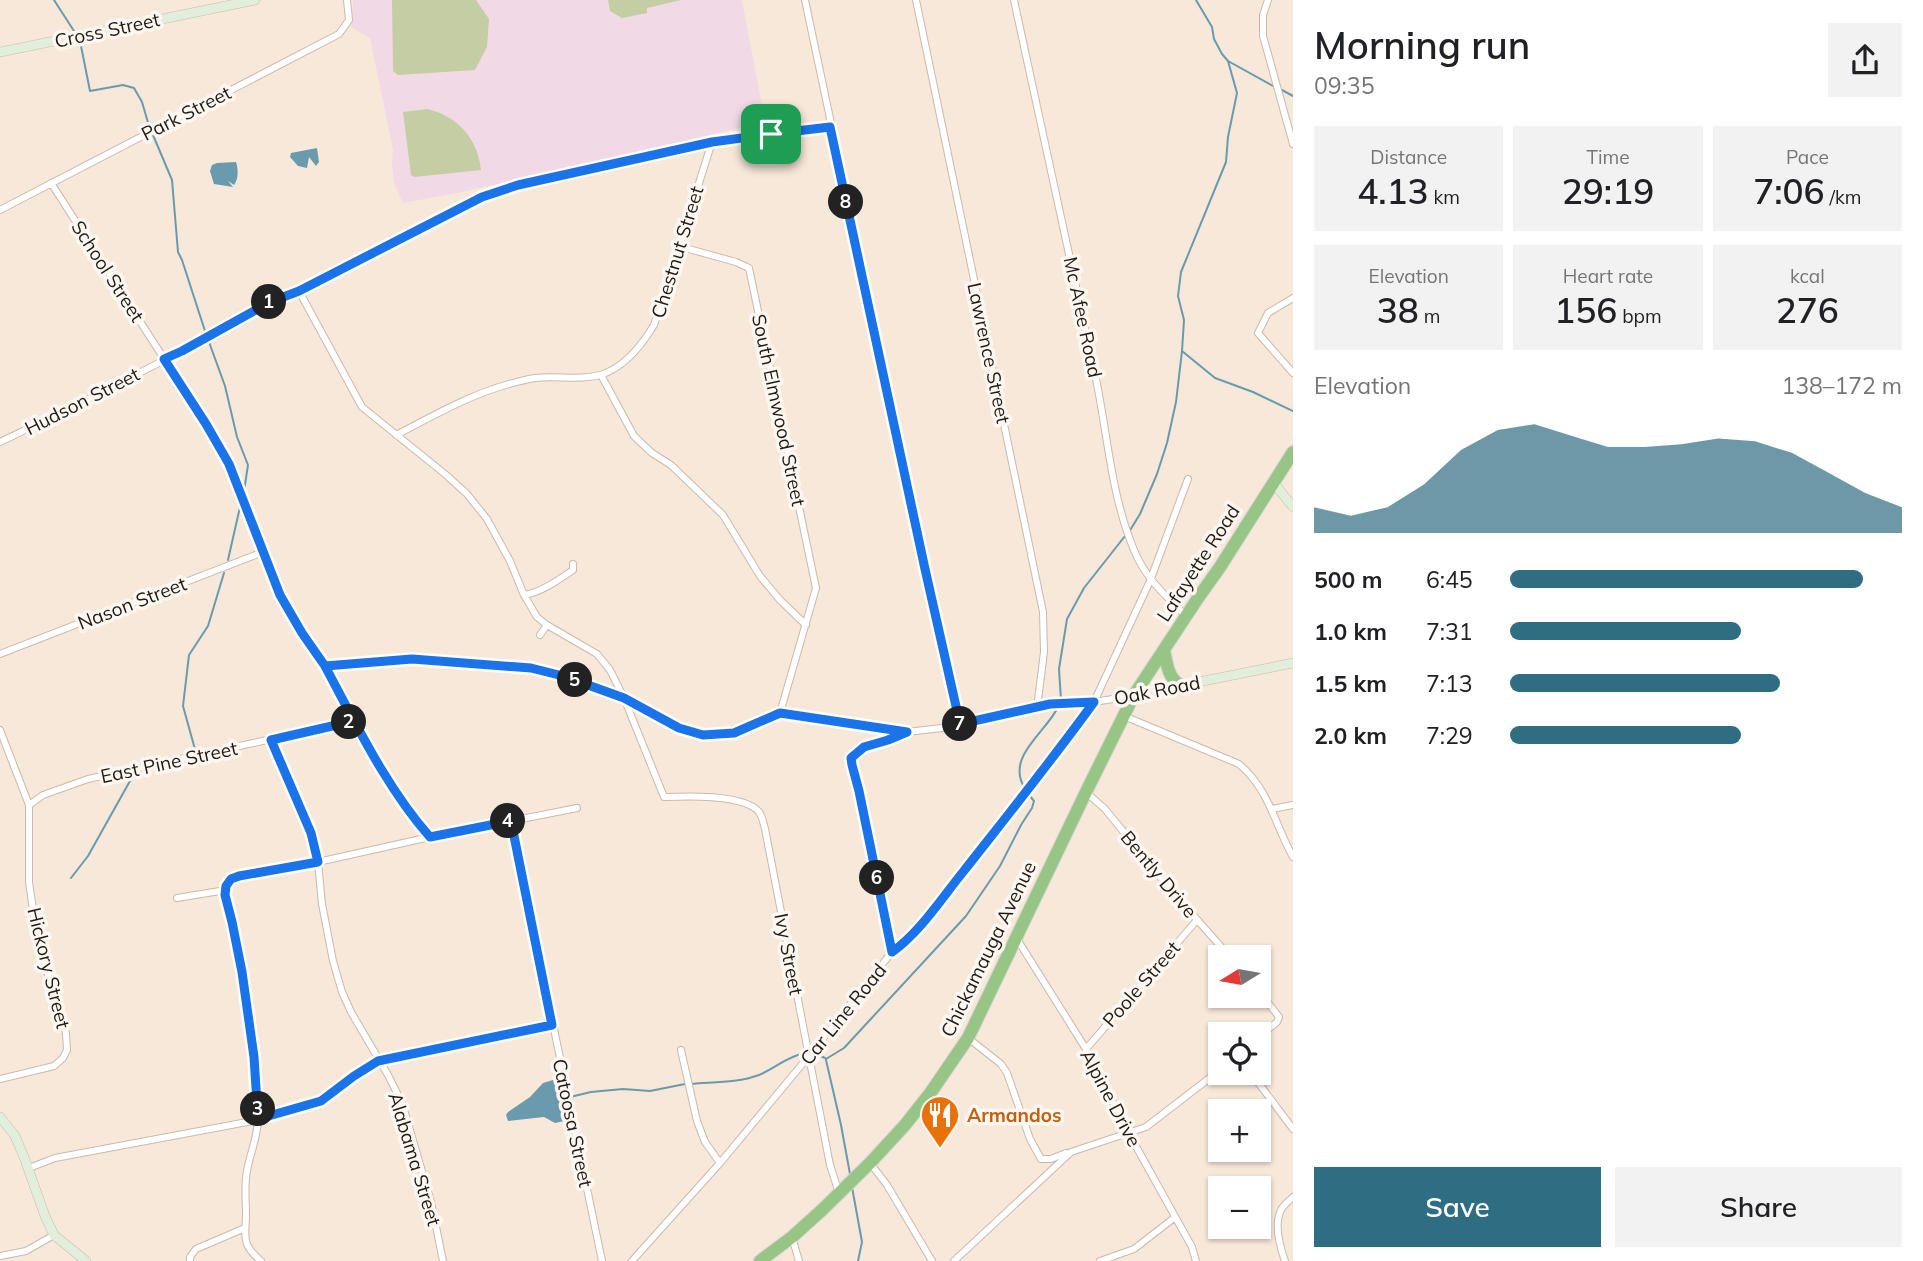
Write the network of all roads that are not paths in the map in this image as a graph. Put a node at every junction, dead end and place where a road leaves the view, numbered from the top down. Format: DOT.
graph roads {
  1 [pos="251,0"];
  2 [pos="347,0"];
  3 [pos="805,0"];
  4 [pos="916,0"];
  5 [pos="1014,0"];
  6 [pos="1268,0"];
  7 [pos="0,52"];
  8 [pos="830,127"];
  9 [pos="712,142"];
  10 [pos="1293,144"];
  11 [pos="51,183"];
  12 [pos="0,210"];
  13 [pos="678,246"];
  14 [pos="299,291"];
  15 [pos="1293,298"];
  16 [pos="164,359"];
  17 [pos="1293,373"];
  18 [pos="601,375"];
  19 [pos="396,435"];
  20 [pos="0,442"];
  21 [pos="1293,452"];
  22 [pos="1188,479"];
  23 [pos="1273,482"];
  24 [pos="1293,507"];
  25 [pos="263,552"];
  26 [pos="573,564"];
  27 [pos="1150,581"];
  28 [pos="524,595"];
  29 [pos="1186,616"];
  30 [pos="547,625"];
  31 [pos="806,625"];
  32 [pos="540,635"];
  33 [pos="1164,650"];
  34 [pos="0,654"];
  35 [pos="1293,663"];
  36 [pos="325,666"];
  37 [pos="1181,687"];
  38 [pos="1135,695"];
  39 [pos="624,698"];
  40 [pos="1094,702"];
  41 [pos="1037,708"];
  42 [pos="780,713"];
  43 [pos="1124,716"];
  44 [pos="354,721"];
  45 [pos="960,724"];
  46 [pos="0,730"];
  47 [pos="907,732"];
  48 [pos="271,740"];
  49 [pos="1086,792"];
  50 [pos="29,805"];
  51 [pos="1293,805"];
  52 [pos="577,808"];
  53 [pos="1272,809"];
  54 [pos="511,821"];
  55 [pos="430,837"];
  56 [pos="1293,857"];
  57 [pos="318,862"];
  58 [pos="226,890"];
  59 [pos="177,898"];
  60 [pos="1197,920"];
  61 [pos="1017,939"];
  62 [pos="1219,945"];
  63 [pos="892,952"];
  64 [pos="1271,1006"];
  65 [pos="552,1025"];
  66 [pos="1271,1027"];
  67 [pos="968,1038"];
  68 [pos="1086,1049"];
  69 [pos="681,1050"];
  70 [pos="809,1056"];
  71 [pos="378,1061"];
  72 [pos="0,1079"];
  73 [pos="1208,1079"];
  74 [pos="1260,1085"];
  75 [pos="0,1116"];
  76 [pos="258,1119"];
  77 [pos="1293,1129"];
  78 [pos="1128,1132"];
  79 [pos="1071,1152"];
  80 [pos="720,1163"];
  81 [pos="870,1163"];
  82 [pos="29,1168"];
  83 [pos="839,1194"];
  84 [pos="1293,1197"];
  85 [pos="1174,1218"];
  86 [pos="245,1228"];
  87 [pos="54,1235"];
  88 [pos="792,1237"];
  89 [pos="0,1256"];
  90 [pos="86,1261"];
  91 [pos="190,1261"];
  92 [pos="261,1261"];
  93 [pos="443,1261"];
  94 [pos="601,1261"];
  95 [pos="632,1261"];
  96 [pos="760,1261"];
  97 [pos="799,1261"];
  98 [pos="932,1261"];
  99 [pos="954,1261"];
  100 [pos="1100,1261"];
  101 [pos="1196,1261"];
  102 [pos="1285,1261"];
  1 -- 7 [label="street, Cross Street"];
  2 -- 11 [label="street, Park Street"];
  3 -- 8 [label="street"];
  4 -- 41 [label="street, Lawrence Street"];
  5 -- 27 [label="street, Mc Afee Road"];
  6 -- 10 [label="street"];
  8 -- 9 [label="street, Hudson Street"];
  8 -- 45 [label="street"];
  9 -- 13 [label="street, Chestnut Street"];
  9 -- 14 [label="street, Hudson Street"];
  11 -- 12 [label="street, Park Street"];
  11 -- 16 [label="street, School Street"];
  13 -- 18 [label="street, Chestnut Street"];
  13 -- 31 [label="street, South Elmwood Street"];
  14 -- 16 [label="street, Hudson Street"];
  14 -- 19 [label="street"];
  15 -- 17 [label="street"];
  16 -- 20 [label="street, Hudson Street"];
  16 -- 25 [label="street, School Street"];
  18 -- 19 [label="street, Chestnut Street"];
  18 -- 31 [label="street"];
  19 -- 28 [label="street"];
  21 -- 23 [label="highway, Lafayette Road"];
  22 -- 27 [label="street, Car Line Road"];
  23 -- 24 [label="street"];
  23 -- 29 [label="highway, Lafayette Road"];
  25 -- 34 [label="street, Nason Street"];
  25 -- 36 [label="street, School Street"];
  26 -- 28 [label="street"];
  27 -- 29 [label="street, Mc Afee Road"];
  27 -- 40 [label="street, Car Line Road"];
  28 -- 30 [label="street"];
  29 -- 33 [label="highway, Lafayette Road"];
  30 -- 32 [label="street"];
  30 -- 39 [label="street"];
  31 -- 42 [label="street"];
  33 -- 37 [label="highway"];
  33 -- 38 [label="highway, Lafayette Road"];
  35 -- 37 [label="street, Oak Road"];
  36 -- 39 [label="street"];
  36 -- 44 [label="street, School Street"];
  37 -- 38 [label="street, Oak Road"];
  38 -- 40 [label="street, Oak Road"];
  38 -- 43 [label="highway, Lafayette Road"];
  39 -- 42 [label="street"];
  39 -- 70 [label="street, Ivy Street"];
  40 -- 41 [label="street, Oak Road"];
  40 -- 63 [label="street, Car Line Road"];
  41 -- 45 [label="street, Oak Road"];
  42 -- 47 [label="street"];
  43 -- 49 [label="highway, Chickamauga Avenue"];
  43 -- 53 [label="street"];
  44 -- 48 [label="street, East Pine Street"];
  44 -- 55 [label="street, School Street"];
  45 -- 47 [label="street, Oak Road"];
  46 -- 50 [label="street, Hickory Street"];
  47 -- 63 [label="street"];
  48 -- 50 [label="street, East Pine Street"];
  48 -- 57 [label="street, Alabama Street"];
  49 -- 60 [label="street, Bently Drive"];
  49 -- 61 [label="highway, Chickamauga Avenue"];
  50 -- 72 [label="street, Hickory Street"];
  51 -- 53 [label="street"];
  52 -- 54 [label="street"];
  53 -- 56 [label="street"];
  54 -- 55 [label="street"];
  54 -- 65 [label="street, Catoosa Street"];
  55 -- 57 [label="street"];
  57 -- 58 [label="street"];
  57 -- 71 [label="street, Alabama Street"];
  58 -- 59 [label="street"];
  58 -- 76 [label="street"];
  60 -- 62 [label="street, Bently Drive"];
  60 -- 68 [label="street, Poole Street"];
  61 -- 67 [label="highway, Chickamauga Avenue"];
  61 -- 68 [label="street, Alpine Drive"];
  63 -- 70 [label="street, Car Line Road"];
  64 -- 66 [label="street"];
  65 -- 71 [label="street"];
  65 -- 94 [label="street, Catoosa Street"];
  67 -- 79 [label="street"];
  67 -- 81 [label="highway, Chickamauga Avenue"];
  68 -- 78 [label="street, Alpine Drive"];
  69 -- 80 [label="street"];
  70 -- 80 [label="street, Car Line Road"];
  70 -- 83 [label="street, Ivy Street"];
  71 -- 76 [label="street"];
  71 -- 93 [label="street, Alabama Street"];
  73 -- 78 [label="street"];
  74 -- 77 [label="street"];
  75 -- 82 [label="street"];
  76 -- 82 [label="street"];
  76 -- 86 [label="street"];
  78 -- 79 [label="street"];
  78 -- 85 [label="street, Alpine Drive"];
  79 -- 99 [label="street"];
  80 -- 95 [label="street, Car Line Road"];
  81 -- 83 [label="highway, Chickamauga Avenue"];
  81 -- 98 [label="street"];
  82 -- 87 [label="street"];
  83 -- 88 [label="highway, Chickamauga Avenue"];
  84 -- 102 [label="street"];
  85 -- 100 [label="street"];
  85 -- 101 [label="street, Alpine Drive"];
  86 -- 91 [label="street"];
  86 -- 92 [label="street"];
  87 -- 89 [label="street"];
  87 -- 90 [label="street"];
  88 -- 96 [label="highway, Chickamauga Avenue"];
  88 -- 97 [label="street"];
}
